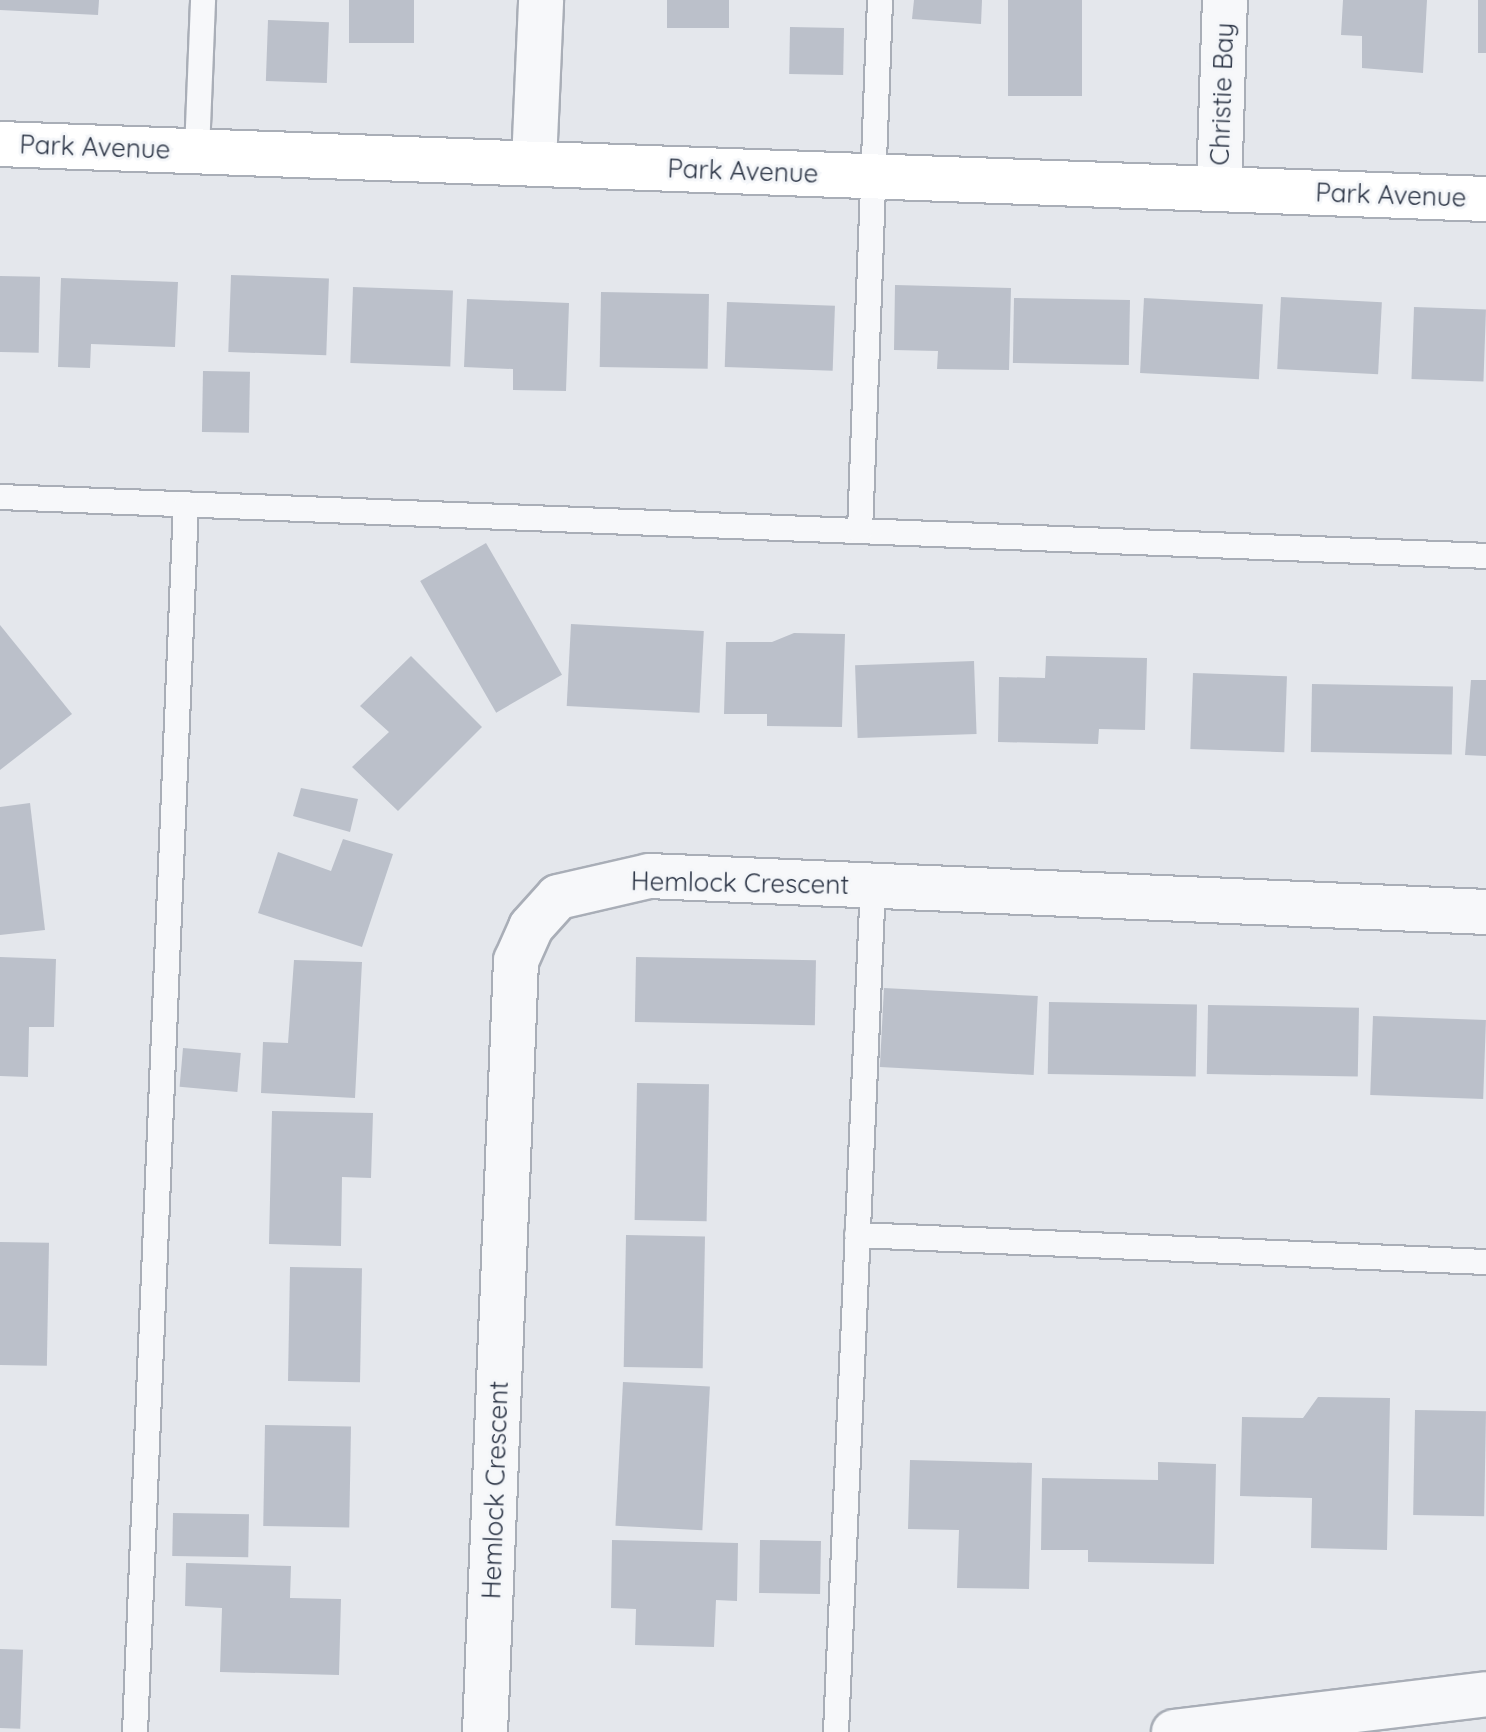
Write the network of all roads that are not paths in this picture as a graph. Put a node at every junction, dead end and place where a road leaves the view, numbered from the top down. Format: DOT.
graph roads {
  1 [pos="203,0"];
  2 [pos="541,0"];
  3 [pos="880,0"];
  4 [pos="1225,0"];
  5 [pos="0,144"];
  6 [pos="197,151"];
  7 [pos="534,163"];
  8 [pos="874,176"];
  9 [pos="1219,189"];
  10 [pos="1486,199"];
  11 [pos="0,497"];
  12 [pos="186,504"];
  13 [pos="860,531"];
  14 [pos="1486,556"];
  15 [pos="873,886"];
  16 [pos="1486,912"];
  17 [pos="857,1235"];
  18 [pos="1486,1262"];
  19 [pos="1486,1694"];
  20 [pos="135,1732"];
  21 [pos="485,1732"];
  22 [pos="836,1732"];
  23 [pos="1174,1732"];
  1 -- 6 [label="lane"];
  2 -- 7 [label="street"];
  3 -- 8 [label="lane"];
  4 -- 9 [label="street, Christie Bay"];
  5 -- 6 [label="street, Park Avenue"];
  6 -- 7 [label="street, Park Avenue"];
  7 -- 8 [label="street, Park Avenue"];
  8 -- 9 [label="street, Park Avenue"];
  8 -- 13 [label="lane"];
  9 -- 10 [label="street, Park Avenue"];
  11 -- 12 [label="lane"];
  12 -- 13 [label="lane"];
  12 -- 20 [label="lane"];
  13 -- 14 [label="lane"];
  15 -- 16 [label="street, Hemlock Crescent"];
  15 -- 17 [label="lane"];
  15 -- 21 [label="street, Hemlock Crescent"];
  17 -- 18 [label="lane"];
  17 -- 22 [label="lane"];
  19 -- 23 [label="street"];
}
